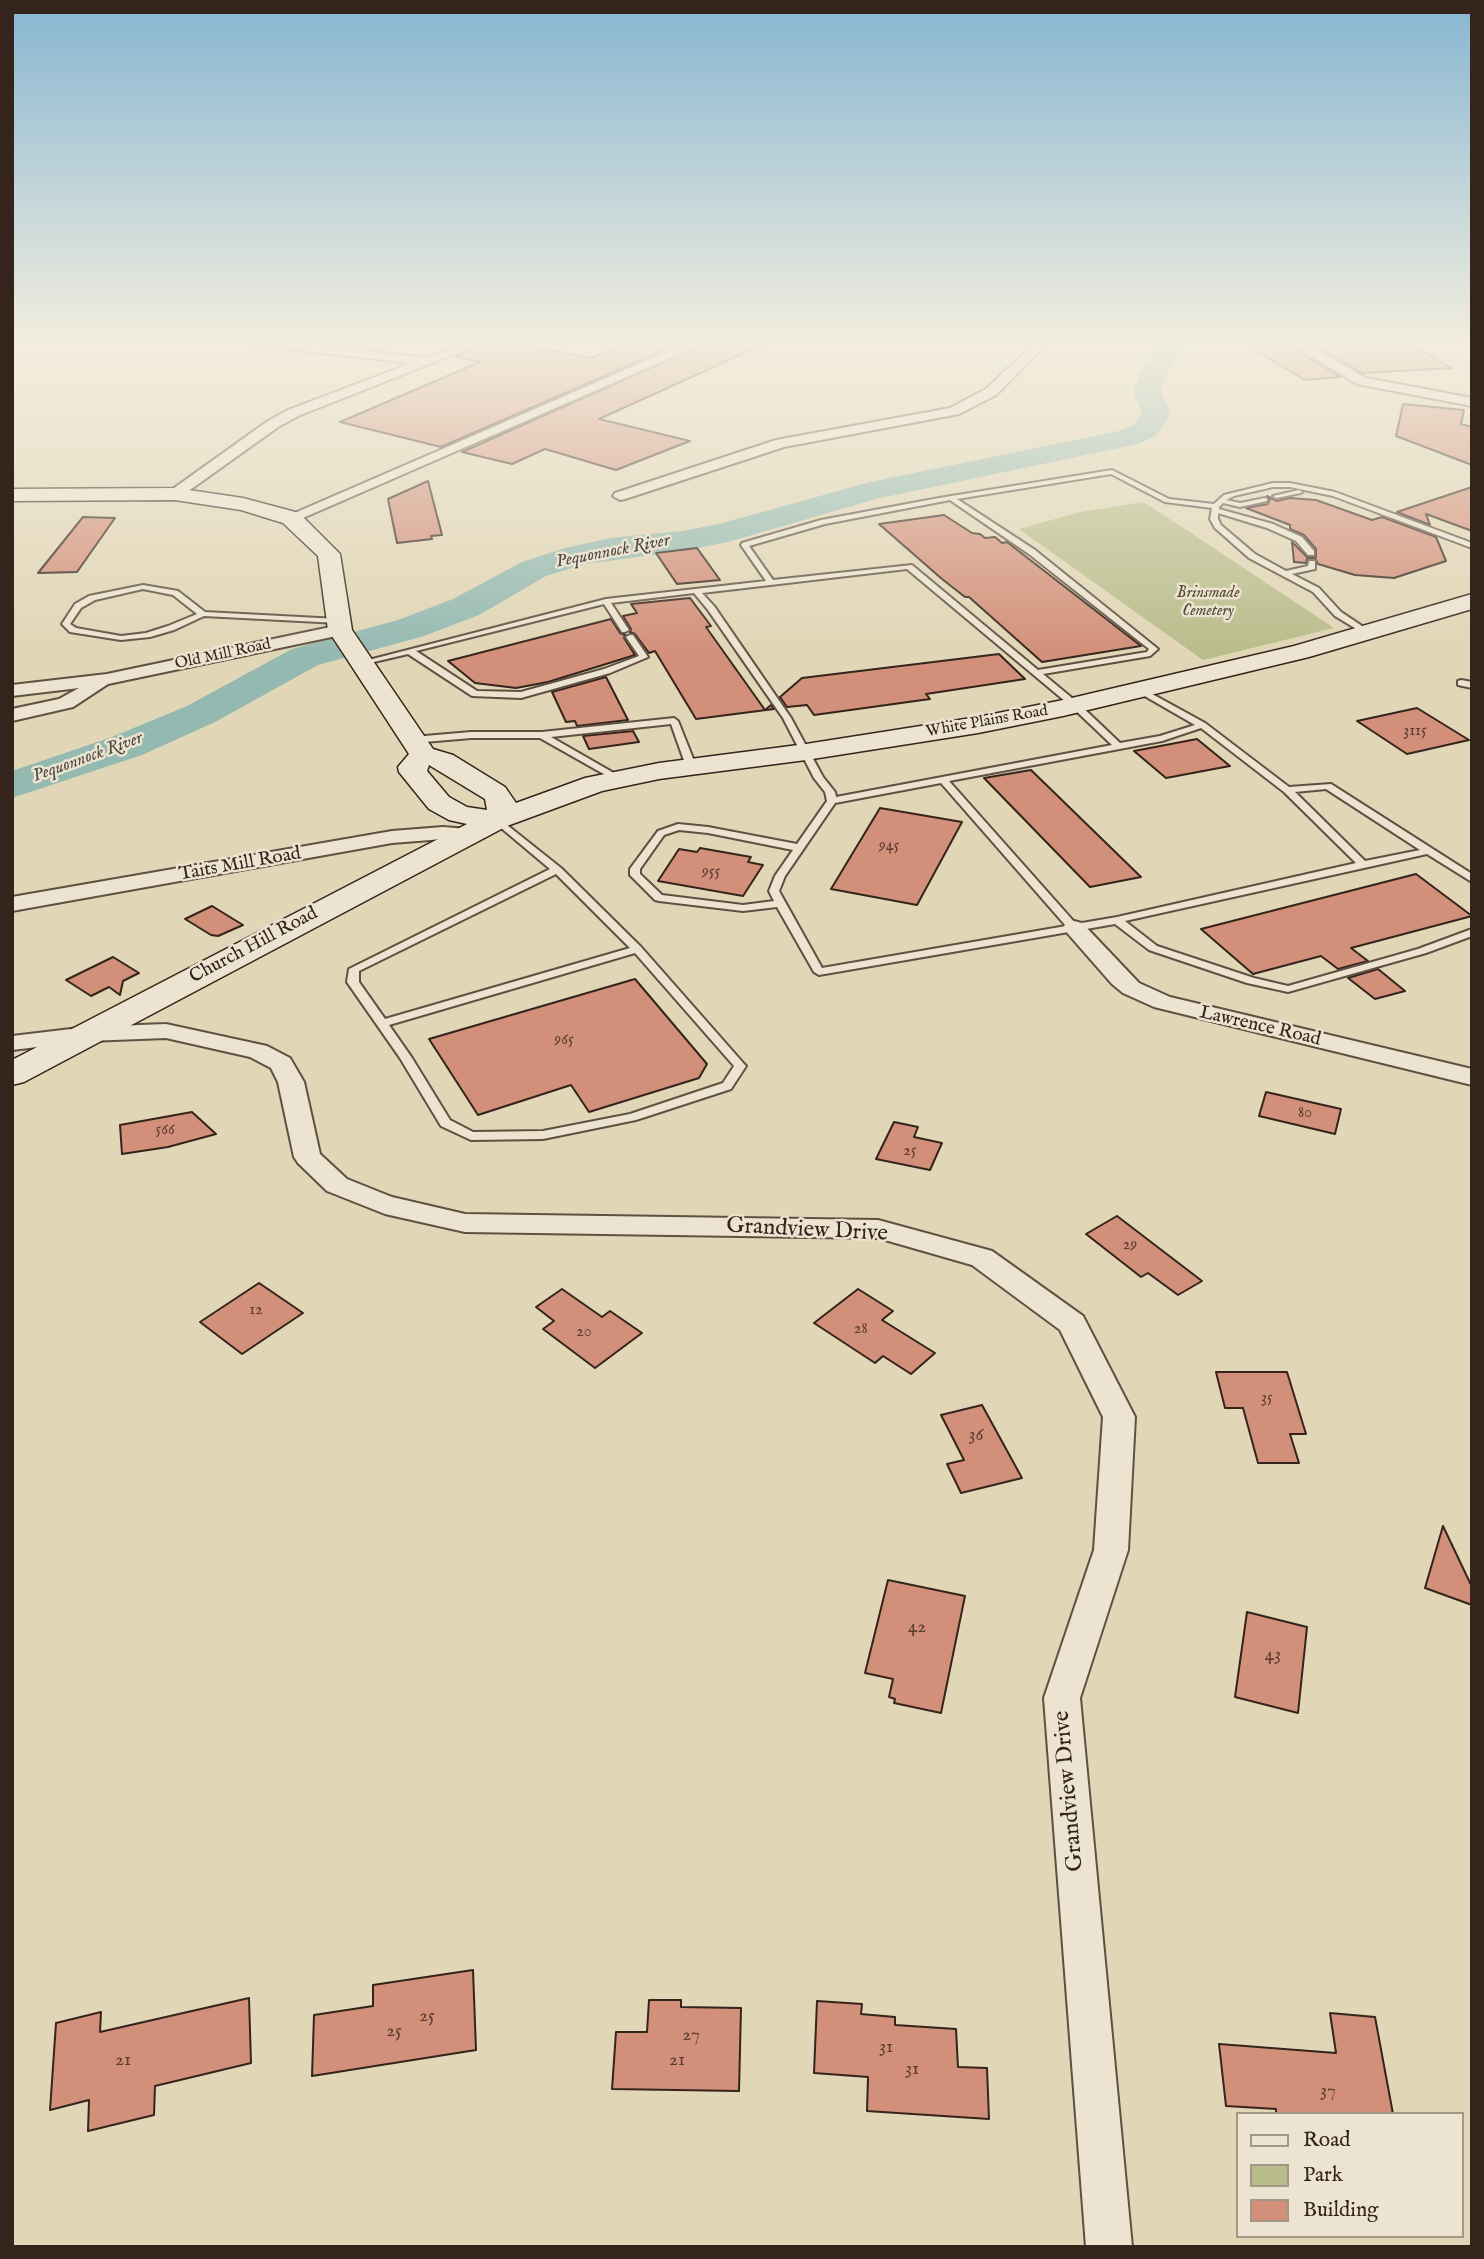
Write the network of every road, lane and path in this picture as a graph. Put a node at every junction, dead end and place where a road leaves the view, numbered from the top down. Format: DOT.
graph roads {
  1 [pos="242,446"];
  2 [pos="459,446"];
  3 [pos="771,446"];
  4 [pos="1314,490"];
  5 [pos="175,494"];
  6 [pos="12,495"];
  7 [pos="620,496"];
  8 [pos="1276,496"];
  9 [pos="951,498"];
  10 [pos="1265,500"];
  11 [pos="1218,506"];
  12 [pos="291,519"];
  13 [pos="1472,546"];
  14 [pos="1311,553"];
  15 [pos="1312,563"];
  16 [pos="1284,574"];
  17 [pos="771,582"];
  18 [pos="695,590"];
  19 [pos="606,601"];
  20 [pos="1472,601"];
  21 [pos="203,614"];
  22 [pos="1368,634"];
  23 [pos="347,640"];
  24 [pos="410,651"];
  25 [pos="644,657"];
  26 [pos="1036,673"];
  27 [pos="107,679"];
  28 [pos="1461,684"];
  29 [pos="1472,685"];
  30 [pos="12,691"];
  31 [pos="1140,691"];
  32 [pos="1075,705"];
  33 [pos="12,715"];
  34 [pos="1202,725"];
  35 [pos="542,735"];
  36 [pos="1117,745"];
  37 [pos="418,747"];
  38 [pos="806,752"];
  39 [pos="1055,757"];
  40 [pos="691,766"];
  41 [pos="616,778"];
  42 [pos="942,779"];
  43 [pos="1287,790"];
  44 [pos="832,801"];
  45 [pos="498,820"];
  46 [pos="468,835"];
  47 [pos="800,848"];
  48 [pos="1428,851"];
  49 [pos="1363,864"];
  50 [pos="557,870"];
  51 [pos="1472,879"];
  52 [pos="781,903"];
  53 [pos="12,904"];
  54 [pos="1117,920"];
  55 [pos="1073,928"];
  56 [pos="1472,932"];
  57 [pos="637,949"];
  58 [pos="381,1024"];
  59 [pos="88,1034"];
  60 [pos="12,1043"];
  61 [pos="12,1074"];
  62 [pos="1472,1077"];
  63 [pos="1110,2247"];
  1 -- 5 [label="street"];
  2 -- 12 [label="street"];
  3 -- 7 [label="street"];
  4 -- 8 [label="lane"];
  4 -- 11 [label="lane"];
  4 -- 13 [label="lane"];
  5 -- 6 [label="main road"];
  5 -- 12 [label="main road"];
  9 -- 11 [label="lane"];
  9 -- 17 [label="lane"];
  9 -- 26 [label="lane"];
  10 -- 11 [label="lane"];
  11 -- 14 [label="lane"];
  11 -- 16 [label="lane"];
  12 -- 23 [label="main road"];
  15 -- 16 [label="lane"];
  16 -- 22 [label="lane"];
  17 -- 18 [label="lane"];
  17 -- 26 [label="lane"];
  18 -- 19 [label="lane"];
  18 -- 38 [label="lane"];
  19 -- 24 [label="lane"];
  19 -- 25 [label="lane"];
  20 -- 22 [label="main road, White Plains Road"];
  21 -- 21 [label="lane"];
  21 -- 23 [label="lane"];
  22 -- 31 [label="main road, White Plains Road"];
  23 -- 24 [label="lane"];
  23 -- 27 [label="street, Old Mill Road"];
  23 -- 37 [label="main road"];
  24 -- 25 [label="lane"];
  26 -- 32 [label="lane"];
  27 -- 30 [label="street, Old Mill Road"];
  27 -- 33 [label="street, Old Mill Road"];
  28 -- 29 [label="lane"];
  31 -- 32 [label="main road, White Plains Road"];
  31 -- 34 [label="lane"];
  32 -- 36 [label="lane"];
  32 -- 38 [label="main road, White Plains Road"];
  34 -- 36 [label="lane"];
  34 -- 43 [label="lane"];
  35 -- 37 [label="lane"];
  35 -- 40 [label="lane"];
  35 -- 41 [label="lane"];
  36 -- 39 [label="lane"];
  37 -- 45 [label="main road"];
  37 -- 45 [label="main road"];
  38 -- 40 [label="main road, White Plains Road"];
  38 -- 44 [label="lane"];
  39 -- 42 [label="lane"];
  40 -- 41 [label="main road, White Plains Road"];
  41 -- 45 [label="main road, White Plains Road"];
  42 -- 44 [label="lane"];
  42 -- 55 [label="lane"];
  43 -- 48 [label="lane"];
  43 -- 49 [label="lane"];
  44 -- 47 [label="lane"];
  45 -- 46 [label="main road, Church Hill Road"];
  45 -- 50 [label="lane"];
  46 -- 53 [label="street, Taits Mill Road"];
  46 -- 59 [label="main road, Church Hill Road"];
  47 -- 52 [label="lane"];
  47 -- 52 [label="lane"];
  48 -- 49 [label="lane"];
  48 -- 51 [label="lane"];
  49 -- 54 [label="lane"];
  50 -- 57 [label="lane"];
  50 -- 58 [label="lane"];
  52 -- 55 [label="lane"];
  54 -- 55 [label="lane"];
  54 -- 56 [label="lane"];
  55 -- 62 [label="street, Lawrence Road"];
  57 -- 58 [label="lane"];
  57 -- 58 [label="lane"];
  59 -- 60 [label="street, Grandview Drive"];
  59 -- 61 [label="main road, Church Hill Road"];
  59 -- 63 [label="street, Grandview Drive"];
}
